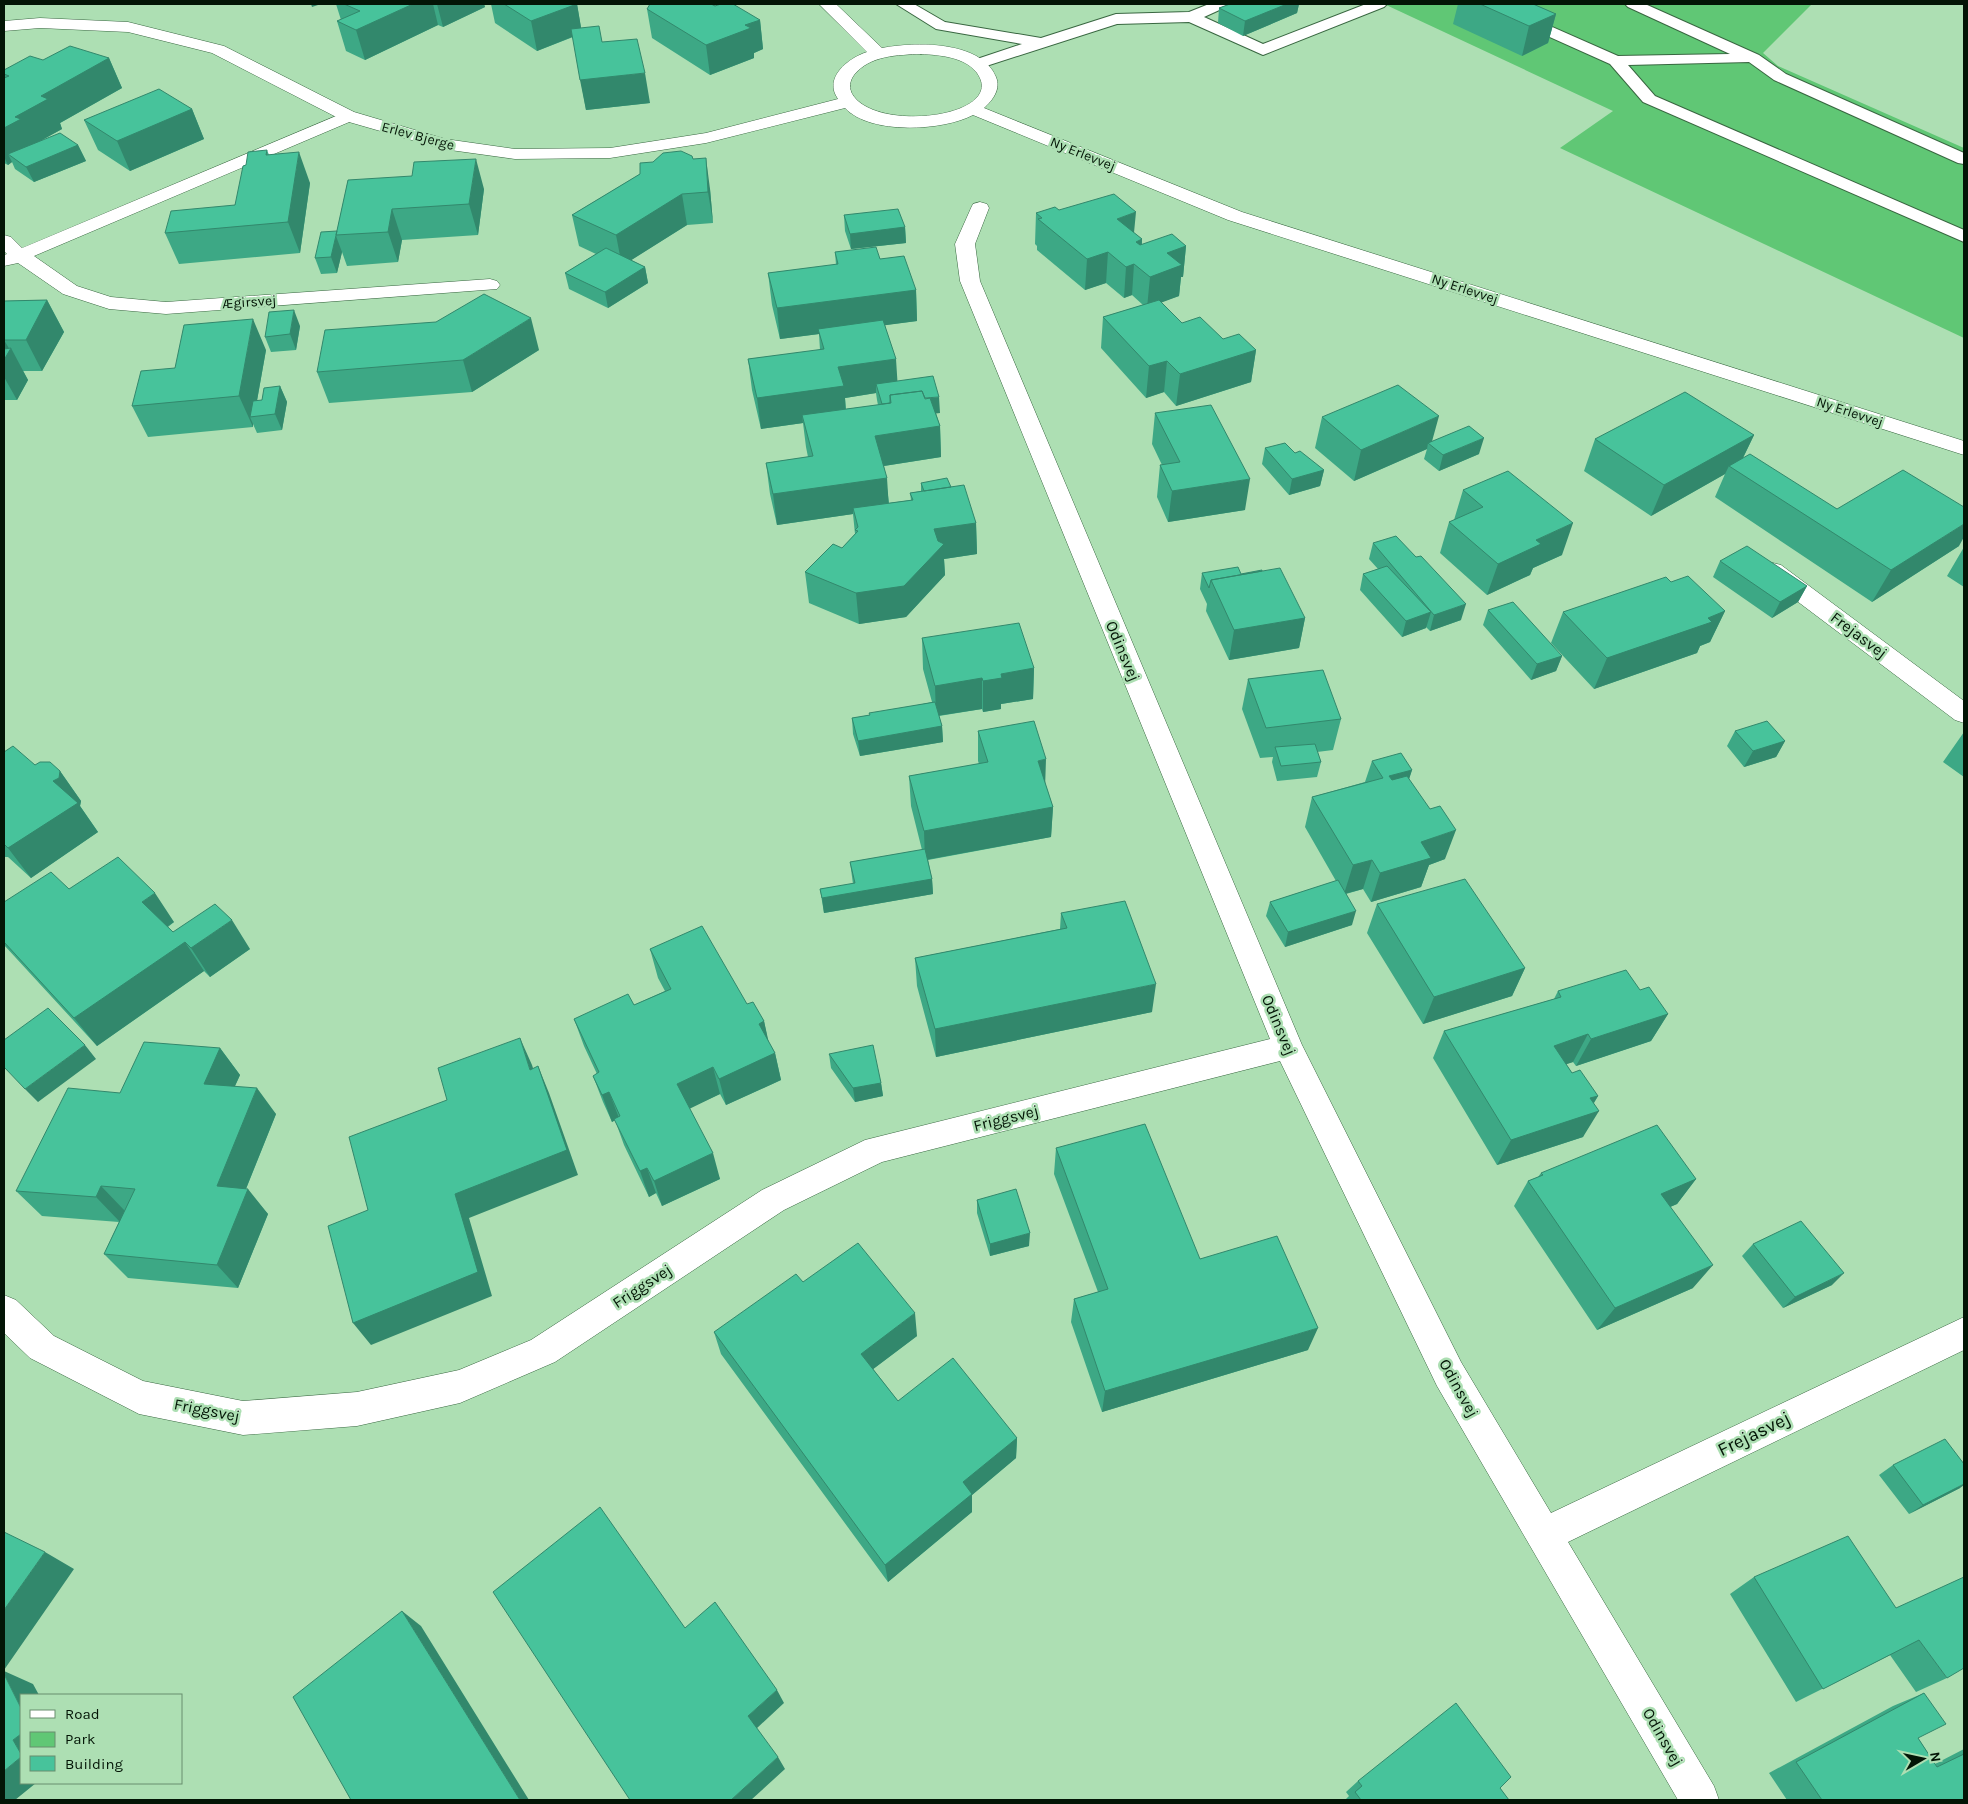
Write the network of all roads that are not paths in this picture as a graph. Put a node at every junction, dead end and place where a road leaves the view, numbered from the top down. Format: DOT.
graph roads {
  1 [pos="828,4"];
  2 [pos="904,4"];
  3 [pos="1222,4"];
  4 [pos="1379,4"];
  5 [pos="1488,4"];
  6 [pos="1633,4"];
  7 [pos="1191,16"];
  8 [pos="4,26"];
  9 [pos="1040,43"];
  10 [pos="878,54"];
  11 [pos="1753,58"];
  12 [pos="1616,62"];
  13 [pos="977,64"];
  14 [pos="847,102"];
  15 [pos="972,109"];
  16 [pos="348,116"];
  17 [pos="1964,159"];
  18 [pos="980,208"];
  19 [pos="1964,236"];
  20 [pos="4,242"];
  21 [pos="12,259"];
  22 [pos="490,284"];
  23 [pos="1964,448"];
  24 [pos="1754,556"];
  25 [pos="1964,714"];
  26 [pos="1288,1047"];
  27 [pos="4,1311"];
  28 [pos="1964,1334"];
  29 [pos="1544,1535"];
  30 [pos="1700,1800"];
  1 -- 10 [label="street"];
  2 -- 9 [label="lane"];
  3 -- 7 [label="lane"];
  4 -- 7 [label="lane"];
  5 -- 12 [label="lane"];
  6 -- 11 [label="lane"];
  7 -- 9 [label="lane"];
  8 -- 16 [label="street, Erlev Bjerge"];
  9 -- 13 [label="lane"];
  10 -- 13 [label="street"];
  10 -- 14 [label="street"];
  11 -- 12 [label="lane"];
  11 -- 17 [label="lane"];
  12 -- 19 [label="lane"];
  13 -- 15 [label="street"];
  14 -- 15 [label="street"];
  14 -- 16 [label="street, Erlev Bjerge"];
  15 -- 23 [label="street, Ny Erlevvej"];
  16 -- 21 [label="street"];
  18 -- 26 [label="street, Odinsvej"];
  20 -- 21 [label="street, Ægirsvej"];
  21 -- 22 [label="street, Ægirsvej"];
  24 -- 25 [label="street, Frejasvej"];
  26 -- 27 [label="street, Friggsvej"];
  26 -- 29 [label="street, Odinsvej"];
  28 -- 29 [label="street, Frejasvej"];
  29 -- 30 [label="street, Odinsvej"];
}
